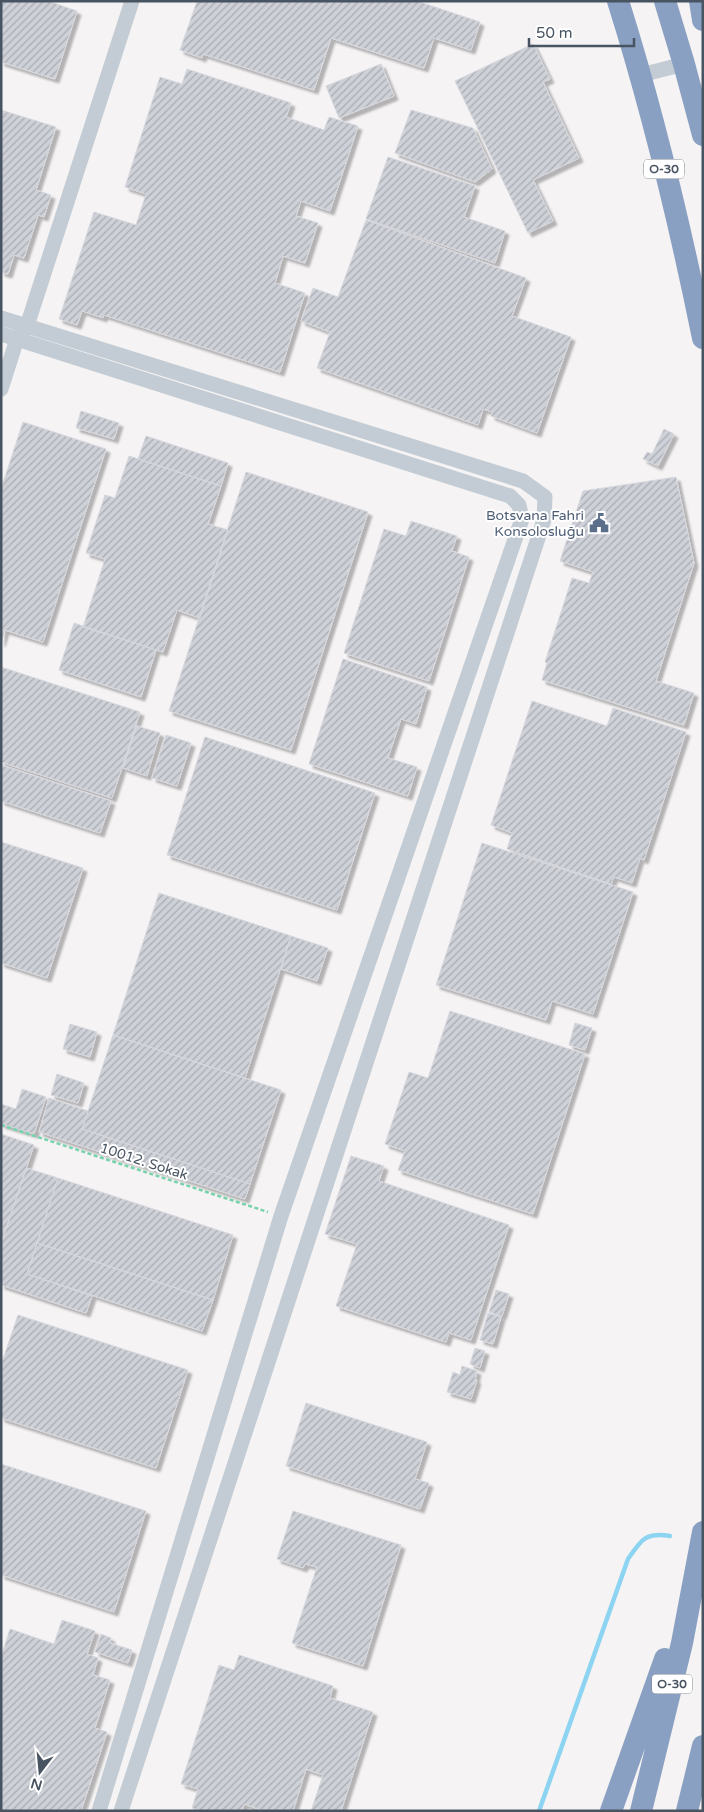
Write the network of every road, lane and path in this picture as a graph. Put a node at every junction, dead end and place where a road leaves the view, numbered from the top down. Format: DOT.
graph roads {
  1 [pos="132,1"];
  2 [pos="618,1"];
  3 [pos="665,1"];
  4 [pos="700,1"];
  5 [pos="703,20"];
  6 [pos="684,64"];
  7 [pos="641,75"];
  8 [pos="703,135"];
  9 [pos="1,318"];
  10 [pos="27,326"];
  11 [pos="1,334"];
  12 [pos="703,338"];
  13 [pos="17,339"];
  14 [pos="1,389"];
  15 [pos="545,497"];
  16 [pos="518,505"];
  17 [pos="1,1125"];
  18 [pos="281,1216"];
  19 [pos="703,1532"];
  20 [pos="699,1556"];
  21 [pos="703,1746"];
  22 [pos="99,1811"];
  23 [pos="121,1811"];
  24 [pos="612,1811"];
  25 [pos="641,1811"];
  26 [pos="687,1811"];
  1 -- 10 [label="street"];
  2 -- 7 [label="highway, O-30"];
  3 -- 6 [label="highway"];
  4 -- 5 [label="highway"];
  6 -- 7 [label="street"];
  6 -- 8 [label="highway"];
  7 -- 12 [label="highway, O-30"];
  9 -- 10 [label="street"];
  10 -- 13 [label="street"];
  10 -- 15 [label="street"];
  11 -- 13 [label="street"];
  13 -- 14 [label="street"];
  13 -- 16 [label="street"];
  15 -- 16 [label="street"];
  15 -- 23 [label="street"];
  16 -- 18 [label="street"];
  17 -- 18 [label="path, 10012. Sokak"];
  18 -- 22 [label="street"];
  19 -- 20 [label="highway, O-30"];
  20 -- 24 [label="highway"];
  20 -- 25 [label="highway, O-30"];
  21 -- 26 [label="highway"];
}
